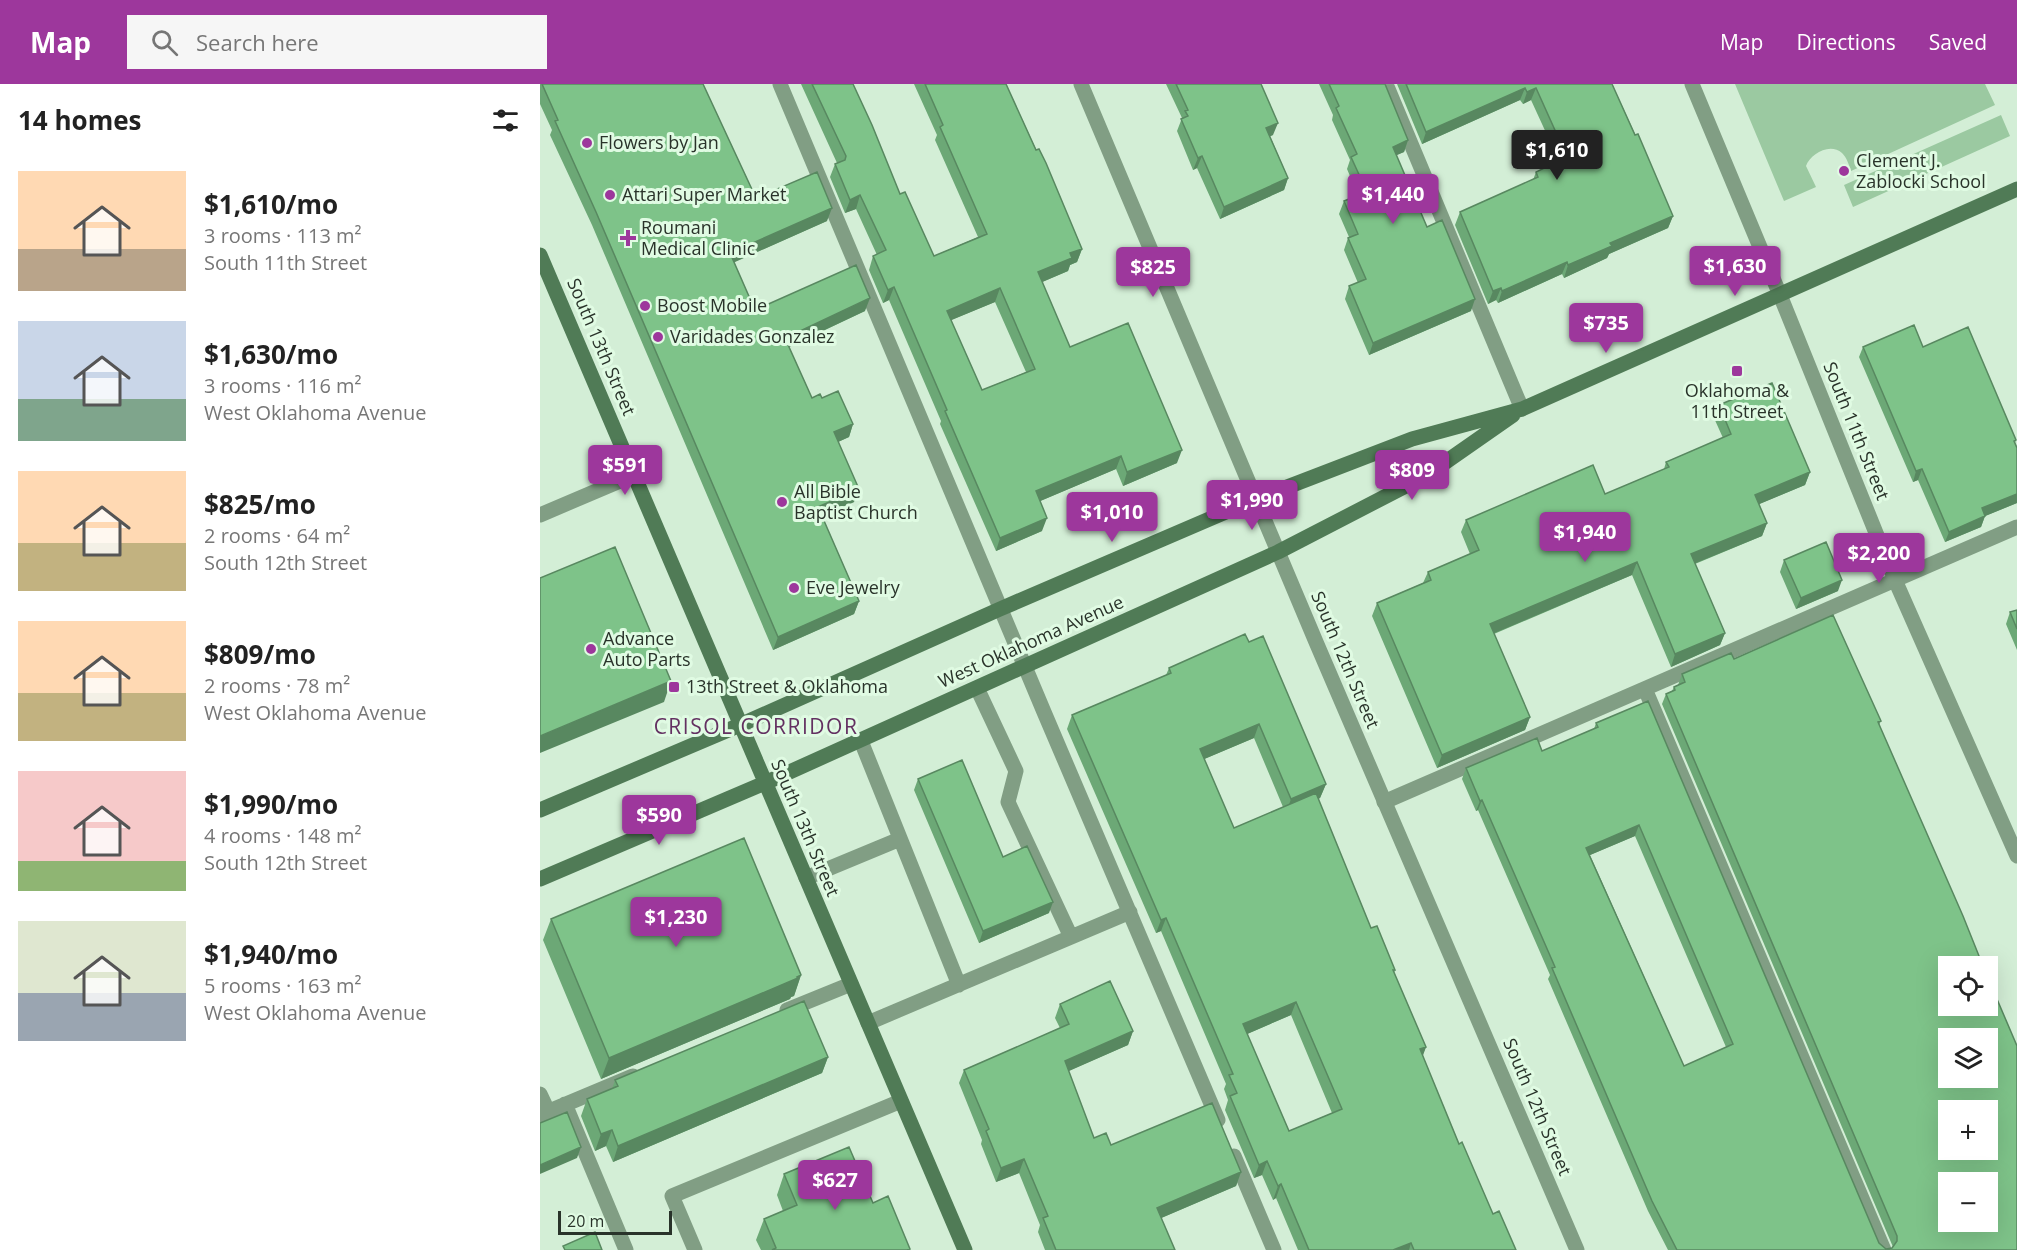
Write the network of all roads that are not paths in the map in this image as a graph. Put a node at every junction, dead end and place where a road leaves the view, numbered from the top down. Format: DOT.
graph roads {
  1 [pos="780,84"];
  2 [pos="1080,84"];
  3 [pos="1386,84"];
  4 [pos="1692,84"];
  5 [pos="2017,189"];
  6 [pos="540,255"];
  7 [pos="1780,295"];
  8 [pos="1522,409"];
  9 [pos="634,475"];
  10 [pos="1256,499"];
  11 [pos="540,515"];
  12 [pos="2017,527"];
  13 [pos="1278,552"];
  14 [pos="1895,580"];
  15 [pos="1000,609"];
  16 [pos="1024,667"];
  17 [pos="977,688"];
  18 [pos="1645,689"];
  19 [pos="740,725"];
  20 [pos="861,741"];
  21 [pos="765,783"];
  22 [pos="1384,802"];
  23 [pos="540,810"];
  24 [pos="900,839"];
  25 [pos="2017,856"];
  26 [pos="806,878"];
  27 [pos="540,879"];
  28 [pos="1130,912"];
  29 [pos="1071,937"];
  30 [pos="851,984"];
  31 [pos="959,985"];
  32 [pos="773,1017"];
  33 [pos="868,1023"];
  34 [pos="642,1072"];
  35 [pos="540,1094"];
  36 [pos="901,1101"];
  37 [pos="565,1104"];
  38 [pos="544,1113"];
  39 [pos="627,1250"];
  40 [pos="695,1250"];
  41 [pos="965,1250"];
  42 [pos="1274,1250"];
  43 [pos="1577,1250"];
  44 [pos="1884,1250"];
  1 -- 15 [label="street"];
  2 -- 10 [label="street, South 12th Street"];
  3 -- 8 [label="street"];
  4 -- 7 [label="street, South 11th Street"];
  5 -- 7 [label="main road, West Oklahoma Avenue"];
  6 -- 9 [label="main road, South 13th Street"];
  7 -- 8 [label="main road, West Oklahoma Avenue"];
  7 -- 14 [label="street, South 11th Street"];
  8 -- 10 [label="main road, West Oklahoma Avenue"];
  8 -- 13 [label="main road, West Oklahoma Avenue"];
  9 -- 11 [label="street"];
  9 -- 19 [label="main road, South 13th Street"];
  10 -- 13 [label="street, South 12th Street"];
  10 -- 15 [label="main road, West Oklahoma Avenue"];
  12 -- 14 [label="street"];
  13 -- 16 [label="main road, West Oklahoma Avenue"];
  13 -- 22 [label="street, South 12th Street"];
  14 -- 18 [label="street"];
  14 -- 25 [label="street, South 11th Street"];
  15 -- 16 [label="street"];
  15 -- 19 [label="main road, West Oklahoma Avenue"];
  16 -- 17 [label="main road, West Oklahoma Avenue"];
  16 -- 28 [label="street"];
  17 -- 20 [label="main road, West Oklahoma Avenue"];
  17 -- 29 [label="street"];
  18 -- 22 [label="street"];
  18 -- 44 [label="street"];
  19 -- 21 [label="main road, South 13th Street"];
  19 -- 23 [label="main road, West Oklahoma Avenue"];
  20 -- 21 [label="main road, West Oklahoma Avenue"];
  20 -- 24 [label="street"];
  21 -- 26 [label="main road, South 13th Street"];
  21 -- 27 [label="main road, West Oklahoma Avenue"];
  22 -- 43 [label="street, South 12th Street"];
  24 -- 26 [label="street"];
  24 -- 31 [label="street"];
  26 -- 30 [label="main road, South 13th Street"];
  28 -- 29 [label="street"];
  28 -- 42 [label="street"];
  29 -- 31 [label="street"];
  30 -- 32 [label="street"];
  30 -- 33 [label="main road, South 13th Street"];
  31 -- 33 [label="street"];
  33 -- 36 [label="main road, South 13th Street"];
  34 -- 37 [label="street"];
  35 -- 38 [label="street"];
  36 -- 40 [label="street"];
  36 -- 41 [label="main road, South 13th Street"];
  37 -- 38 [label="street"];
  37 -- 39 [label="street"];
}
